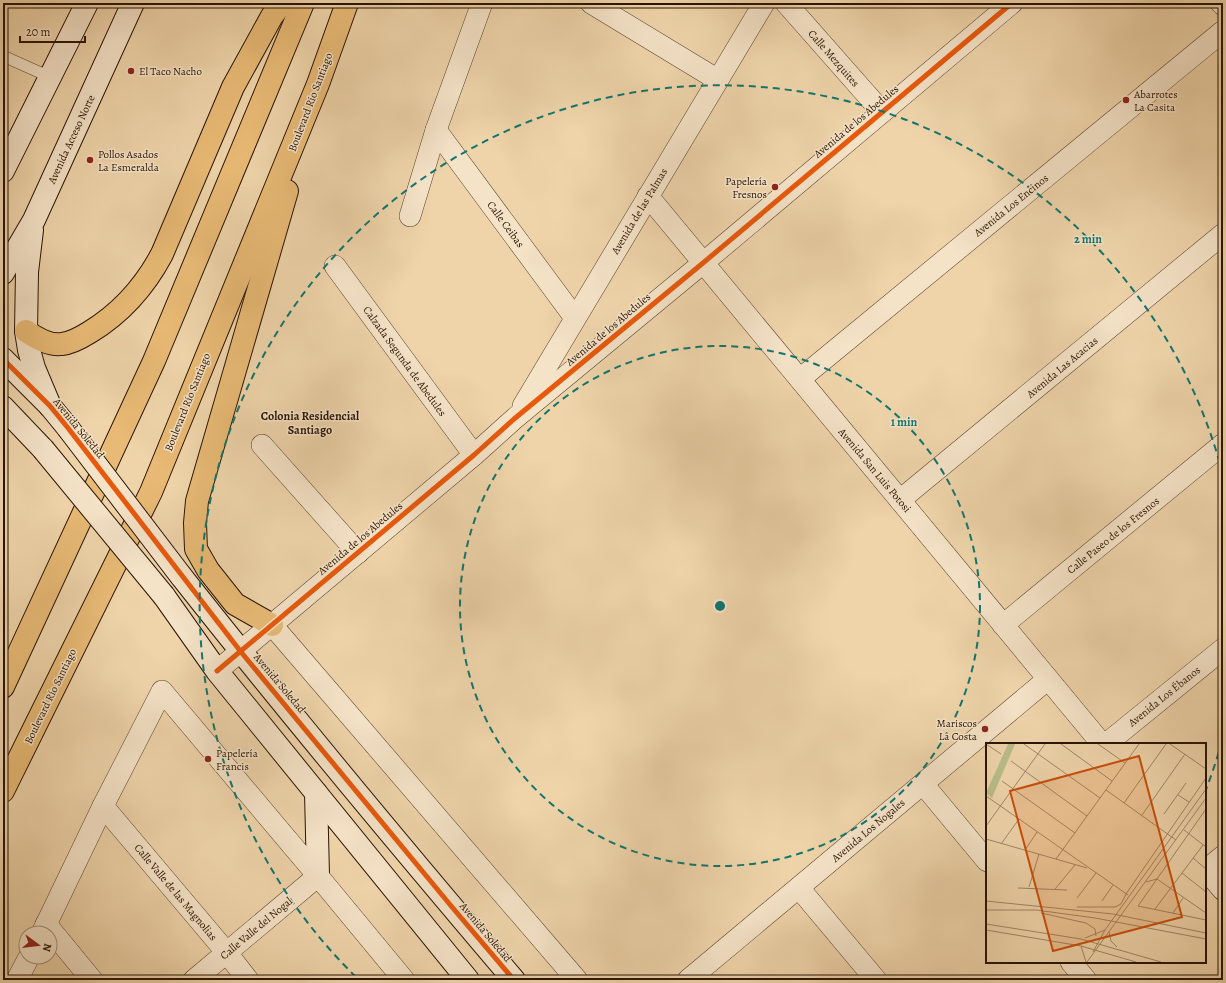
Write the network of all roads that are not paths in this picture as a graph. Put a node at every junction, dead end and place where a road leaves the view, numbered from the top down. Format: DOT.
graph roads {
  1 [pos="87,3"];
  2 [pos="134,3"];
  3 [pos="282,3"];
  4 [pos="304,3"];
  5 [pos="347,3"];
  6 [pos="482,3"];
  7 [pos="591,3"];
  8 [pos="764,3"];
  9 [pos="786,3"];
  10 [pos="1007,5"];
  11 [pos="1223,31"];
  12 [pos="3,56"];
  13 [pos="50,77"];
  14 [pos="718,80"];
  15 [pos="318,84"];
  16 [pos="882,112"];
  17 [pos="436,130"];
  18 [pos="3,171"];
  19 [pos="648,196"];
  20 [pos="410,216"];
  21 [pos="34,220"];
  22 [pos="1223,234"];
  23 [pos="703,263"];
  24 [pos="335,266"];
  25 [pos="3,273"];
  26 [pos="575,318"];
  27 [pos="26,331"];
  28 [pos="3,359"];
  29 [pos="800,379"];
  30 [pos="50,406"];
  31 [pos="3,407"];
  32 [pos="514,419"];
  33 [pos="3,432"];
  34 [pos="37,443"];
  35 [pos="1223,444"];
  36 [pos="262,445"];
  37 [pos="474,455"];
  38 [pos="900,500"];
  39 [pos="358,553"];
  40 [pos="272,625"];
  41 [pos="1003,625"];
  42 [pos="1223,649"];
  43 [pos="241,652"];
  44 [pos="217,671"];
  45 [pos="1048,680"];
  46 [pos="3,687"];
  47 [pos="1101,743"];
  48 [pos="1107,743"];
  49 [pos="923,784"];
  50 [pos="3,791"];
  51 [pos="316,792"];
  52 [pos="103,806"];
  53 [pos="1223,856"];
  54 [pos="986,860"];
  55 [pos="1206,869"];
  56 [pos="318,876"];
  57 [pos="799,888"];
  58 [pos="1223,890"];
  59 [pos="46,925"];
  60 [pos="58,944"];
  61 [pos="228,953"];
  62 [pos="1072,963"];
  63 [pos="25,965"];
  64 [pos="17,980"];
  65 [pos="92,980"];
  66 [pos="194,980"];
  67 [pos="248,980"];
  68 [pos="404,980"];
  69 [pos="468,980"];
  70 [pos="514,980"];
  71 [pos="576,980"];
  72 [pos="688,980"];
  73 [pos="876,980"];
  74 [pos="1086,980"];
  1 -- 13 [label="street"];
  2 -- 21 [label="street, Avenida Acceso Norte"];
  3 -- 27 [label="main road"];
  4 -- 46 [label="main road"];
  5 -- 15 [label="main road, Boulevard Río Santiago"];
  6 -- 17 [label="street"];
  7 -- 14 [label="street"];
  8 -- 14 [label="street, Avenida de las Palmas"];
  9 -- 16 [label="street, Calle Mezquites"];
  10 -- 16 [label="street, Avenida de los Abedules"];
  11 -- 29 [label="street, Avenida Los Encinos"];
  12 -- 13 [label="lane"];
  13 -- 18 [label="street"];
  14 -- 19 [label="street, Avenida de las Palmas"];
  15 -- 40 [label="main road"];
  15 -- 50 [label="main road, Boulevard Río Santiago"];
  16 -- 23 [label="street, Avenida de los Abedules"];
  17 -- 20 [label="street"];
  17 -- 26 [label="street, Calle Ceibas"];
  19 -- 23 [label="street, Avenida San Luis Potosi"];
  19 -- 26 [label="street, Avenida de las Palmas"];
  21 -- 25 [label="street, Avenida Acceso Norte"];
  21 -- 27 [label="street"];
  22 -- 38 [label="street, Avenida Las Acacias"];
  23 -- 29 [label="street, Avenida San Luis Potosi"];
  23 -- 32 [label="street, Avenida de los Abedules"];
  24 -- 37 [label="street, Calzada Segunda de Abedules"];
  26 -- 32 [label="street, Avenida de las Palmas"];
  27 -- 30 [label="street"];
  28 -- 30 [label="street, Avenida Soledad"];
  29 -- 38 [label="street, Avenida San Luis Potosi"];
  30 -- 43 [label="street, Avenida Soledad, bridge"];
  31 -- 34 [label="street"];
  32 -- 37 [label="street, Avenida de los Abedules"];
  33 -- 34 [label="street"];
  34 -- 44 [label="street, bridge"];
  35 -- 41 [label="street, Calle Paseo de los Fresnos"];
  36 -- 39 [label="street"];
  37 -- 39 [label="street, Avenida de los Abedules"];
  38 -- 41 [label="street, Avenida San Luis Potosi"];
  39 -- 40 [label="street, Avenida de los Abedules"];
  40 -- 43 [label="street, Avenida de los Abedules"];
  40 -- 71 [label="street"];
  41 -- 45 [label="street, Avenida San Luis Potosi"];
  42 -- 48 [label="street, Avenida Los Ébanos"];
  43 -- 44 [label="street, Avenida de los Abedules"];
  43 -- 70 [label="street, Avenida Soledad"];
  44 -- 51 [label="street"];
  45 -- 47 [label="street, Avenida San Luis Potosi"];
  45 -- 49 [label="street, Avenida Los Nogales"];
  49 -- 54 [label="street"];
  49 -- 57 [label="street, Avenida Los Nogales"];
  51 -- 56 [label="street"];
  51 -- 69 [label="street"];
  52 -- 56 [label="street"];
  52 -- 59 [label="street"];
  52 -- 61 [label="street, Calle Valle de las Magnolias"];
  53 -- 55 [label="street"];
  55 -- 58 [label="street"];
  56 -- 61 [label="street, Calle Valle del Nogal"];
  56 -- 68 [label="street"];
  57 -- 72 [label="street, Avenida Los Nogales"];
  57 -- 73 [label="street"];
  60 -- 65 [label="street"];
  61 -- 66 [label="street, Calle Valle del Nogal"];
  61 -- 67 [label="street, Calle Valle de las Magnolias"];
  62 -- 74 [label="street"];
  63 -- 64 [label="street"];
}
